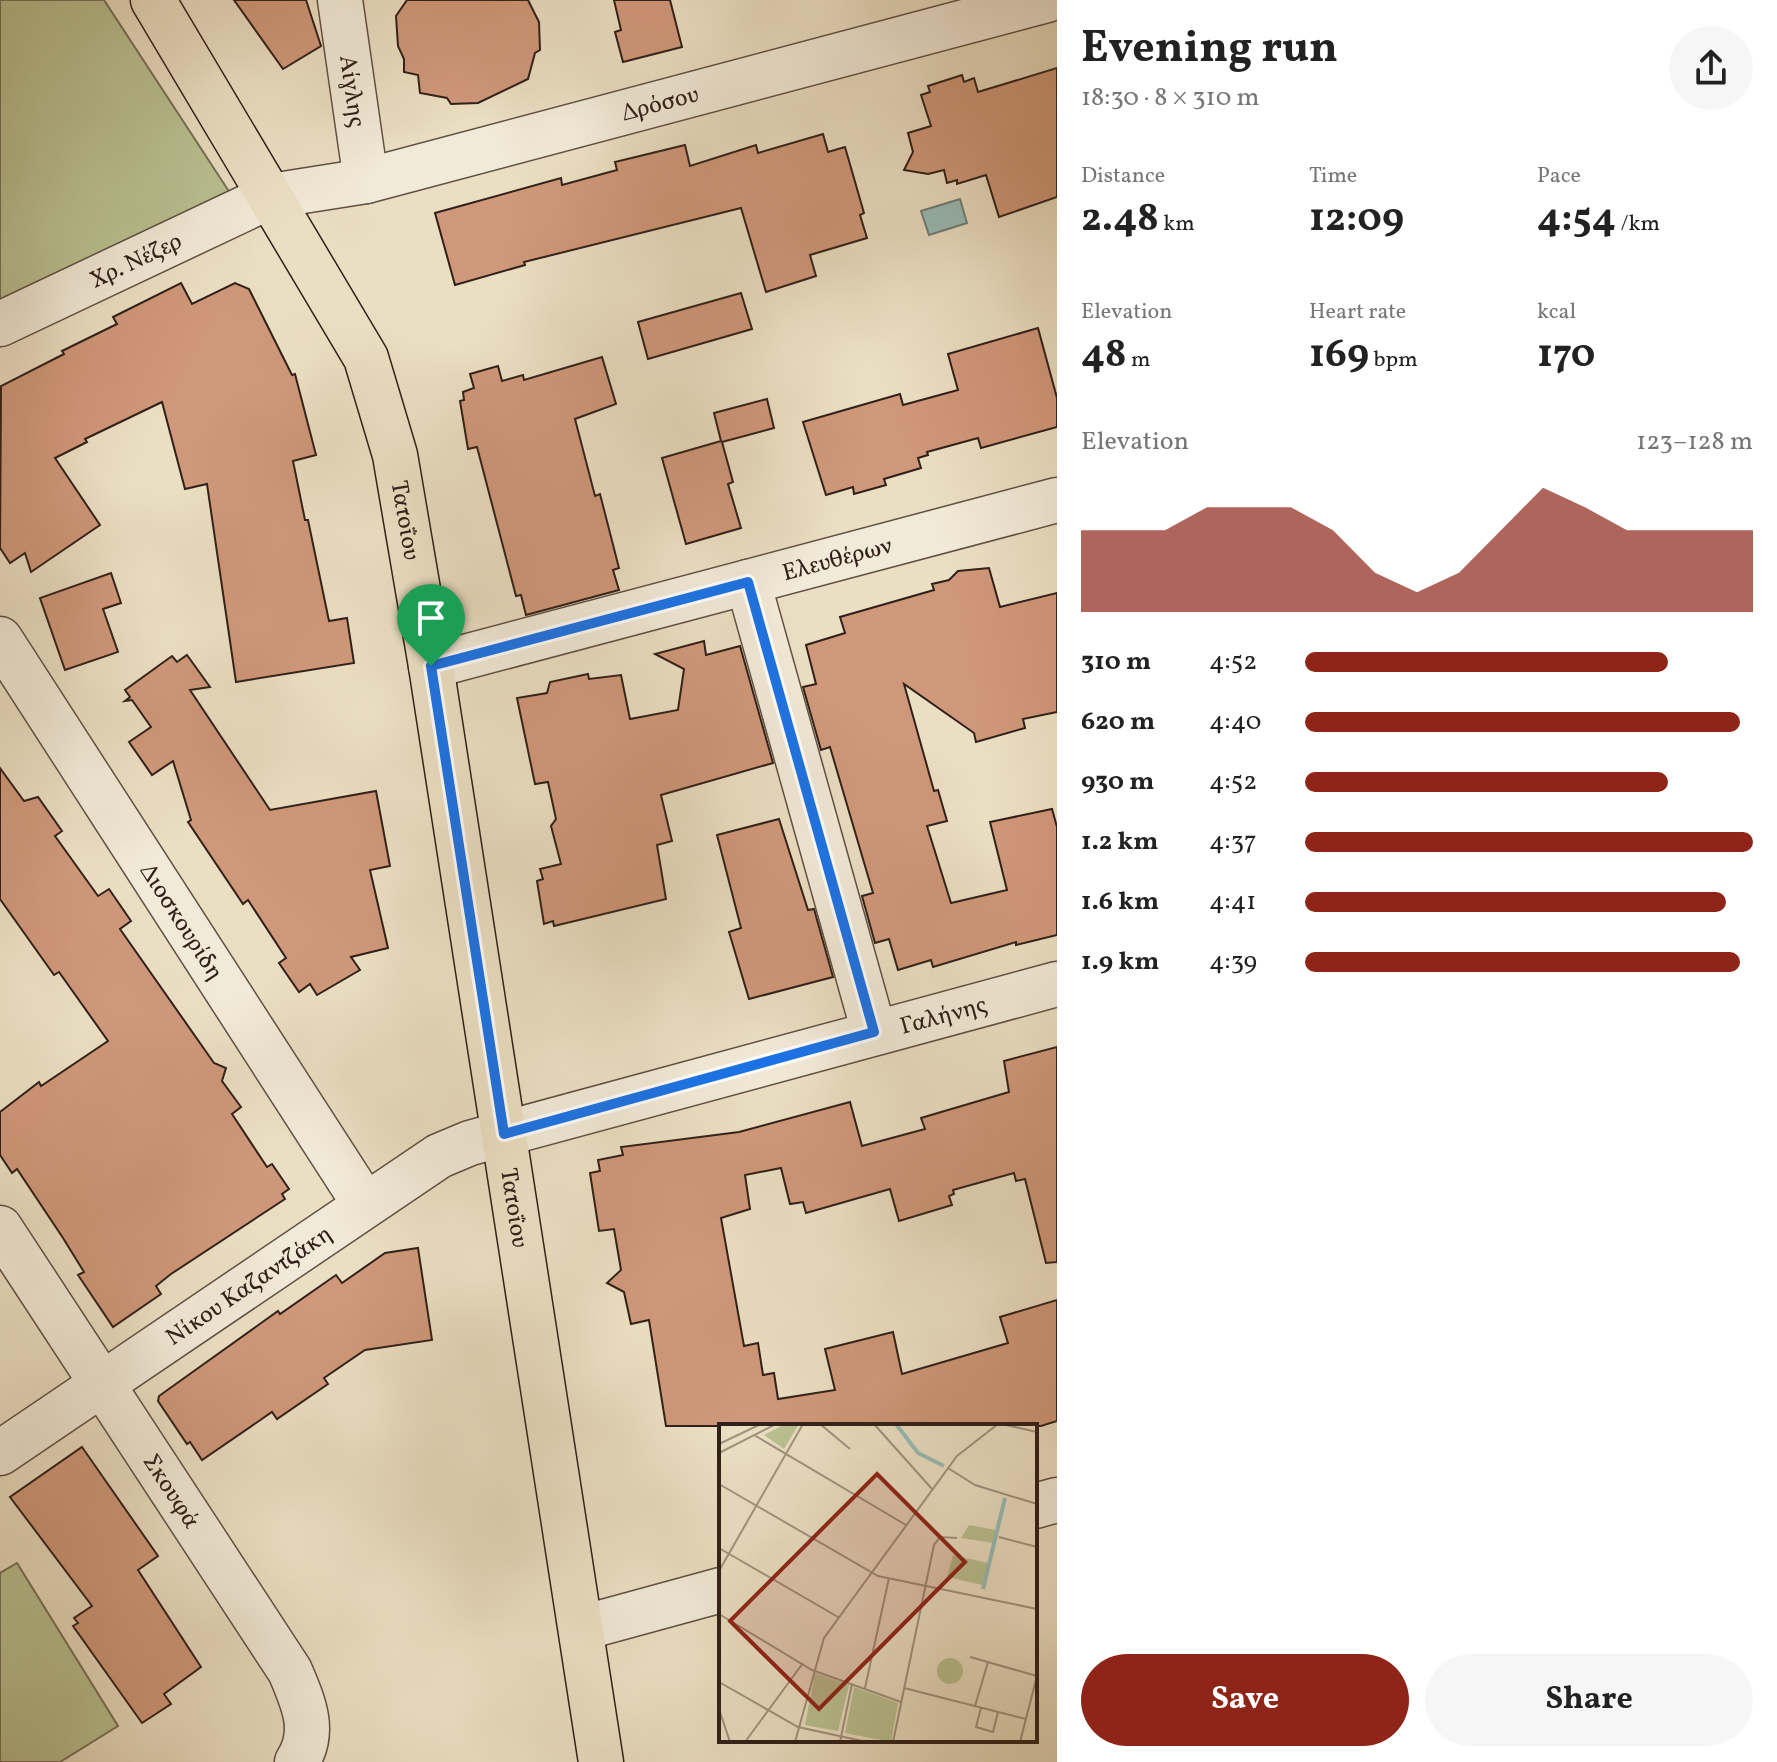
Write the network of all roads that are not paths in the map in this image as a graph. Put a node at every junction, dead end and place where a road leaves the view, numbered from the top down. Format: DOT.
graph roads {
  1 [pos="153,0"];
  2 [pos="340,0"];
  3 [pos="1047,0"];
  4 [pos="366,181"];
  5 [pos="271,196"];
  6 [pos="0,324"];
  7 [pos="1057,500"];
  8 [pos="748,582"];
  9 [pos="0,639"];
  10 [pos="431,666"];
  11 [pos="1057,984"];
  12 [pos="874,1032"];
  13 [pos="504,1134"];
  14 [pos="364,1203"];
  15 [pos="0,1228"];
  16 [pos="101,1382"];
  17 [pos="0,1453"];
  18 [pos="1057,1500"];
  19 [pos="1037,1505"];
  20 [pos="719,1591"];
  21 [pos="582,1628"];
  22 [pos="297,1762"];
  23 [pos="601,1762"];
  1 -- 5 [label="main road, Τατοΐου"];
  2 -- 4 [label="street, Αίγλης"];
  3 -- 4 [label="street, Δρόσου"];
  4 -- 5 [label="street, Δρόσου"];
  5 -- 6 [label="street, Χρ. Νέζερ"];
  5 -- 10 [label="main road, Τατοΐου"];
  7 -- 8 [label="street, Ελευθέρων"];
  8 -- 10 [label="street, Ελευθέρων"];
  8 -- 12 [label="street"];
  9 -- 14 [label="street, Διοσκουρίδη"];
  10 -- 13 [label="main road, Τατοΐου"];
  11 -- 12 [label="street, Γαλήνης"];
  12 -- 13 [label="street, Γαλήνης"];
  13 -- 14 [label="street, Νίκου Καζαντζάκη"];
  13 -- 21 [label="main road, Τατοΐου"];
  14 -- 16 [label="street, Νίκου Καζαντζάκη"];
  15 -- 16 [label="street, Σκουφά"];
  16 -- 17 [label="street, Νίκου Καζαντζάκη"];
  16 -- 22 [label="street, Σκουφά"];
  18 -- 19 [label="street"];
  20 -- 21 [label="street"];
  21 -- 23 [label="main road, Τατοΐου"];
}
